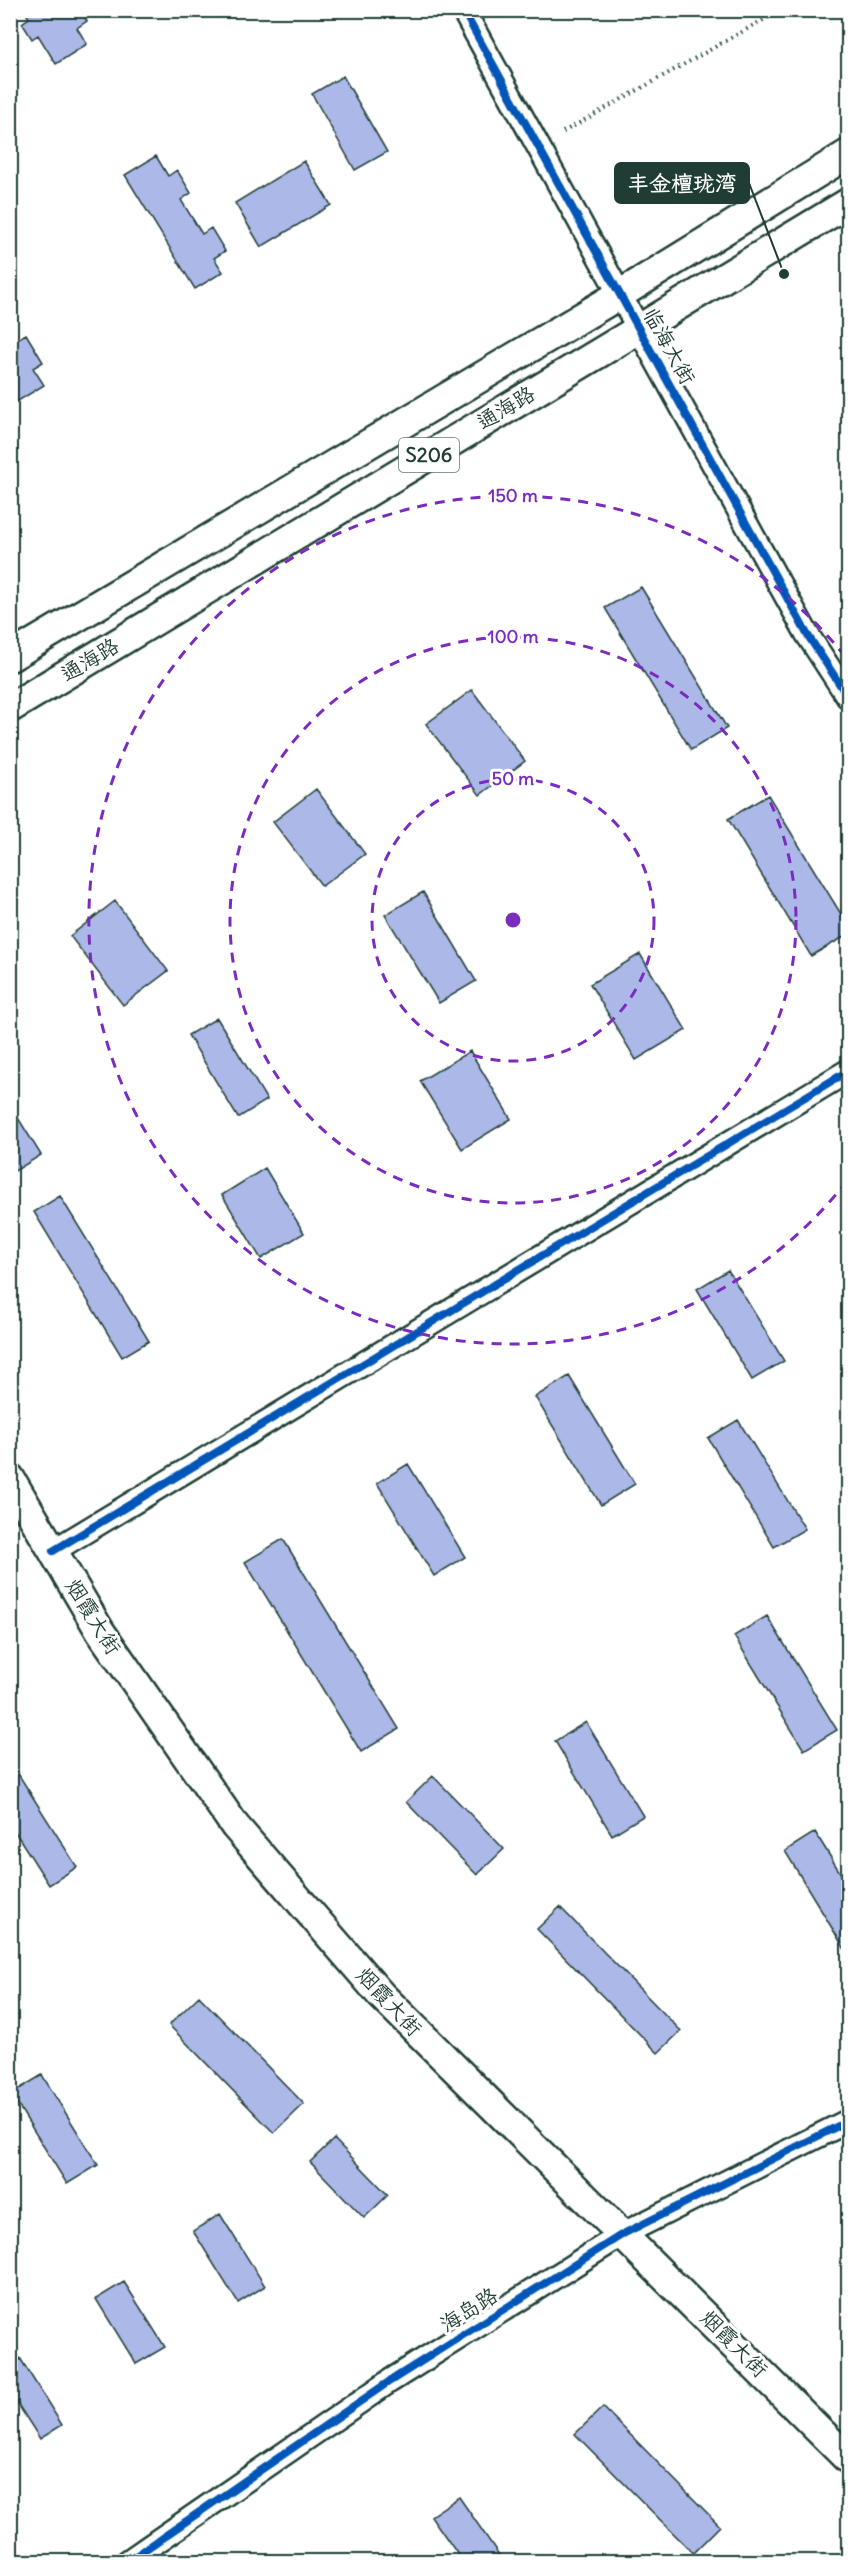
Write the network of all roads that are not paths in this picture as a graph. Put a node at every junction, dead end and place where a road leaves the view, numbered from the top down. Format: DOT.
graph roads {
  1 [pos="463,10"];
  2 [pos="849,154"];
  3 [pos="849,203"];
  4 [pos="620,295"];
  5 [pos="639,328"];
  6 [pos="10,657"];
  7 [pos="849,697"];
  8 [pos="10,708"];
  9 [pos="849,1071"];
  10 [pos="10,1478"];
  11 [pos="53,1551"];
  12 [pos="849,2121"];
  13 [pos="623,2234"];
  14 [pos="849,2459"];
  15 [pos="127,2562"];
  1 -- 4 [label="street, 临海大街"];
  2 -- 4 [label="main road, 通海路 / S206"];
  3 -- 5 [label="main road, 通海路 / S206"];
  4 -- 5 [label="street, 临海大街"];
  4 -- 6 [label="main road, 通海路 / S206"];
  5 -- 7 [label="street, 临海大街"];
  5 -- 8 [label="main road, 通海路 / S206"];
  9 -- 11 [label="street"];
  10 -- 11 [label="main road, 烟霞大街"];
  11 -- 13 [label="main road, 烟霞大街"];
  12 -- 13 [label="street, 海岛路"];
  13 -- 14 [label="main road, 烟霞大街"];
  13 -- 15 [label="street, 海岛路"];
}
